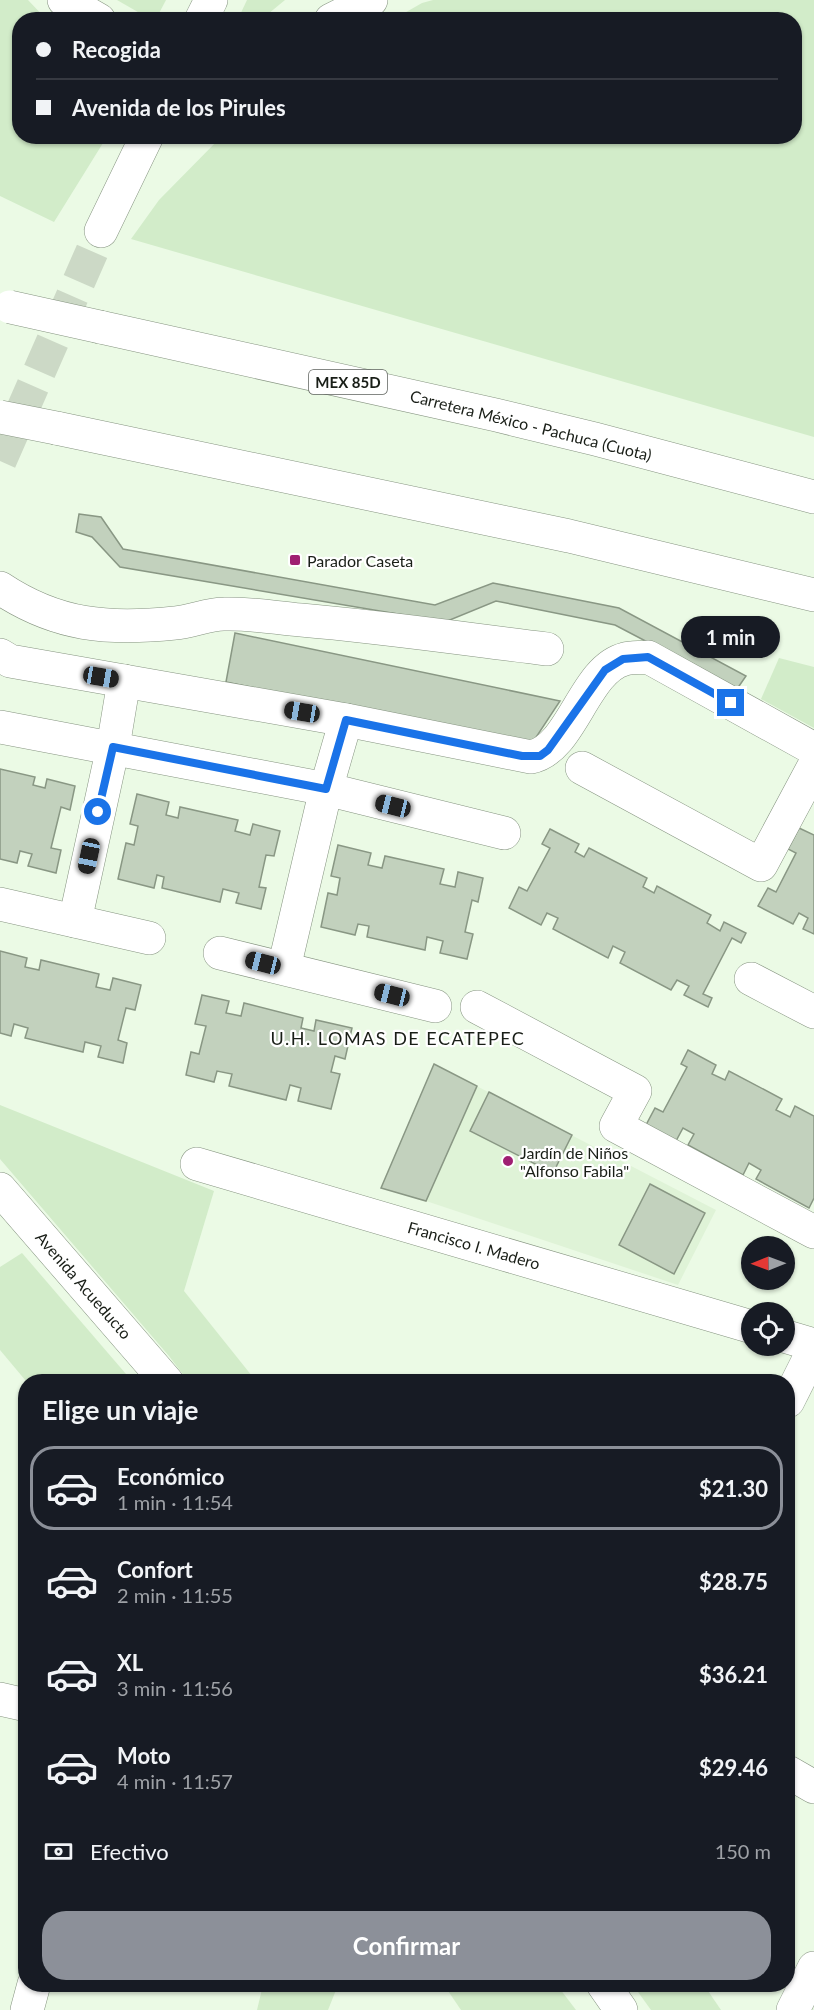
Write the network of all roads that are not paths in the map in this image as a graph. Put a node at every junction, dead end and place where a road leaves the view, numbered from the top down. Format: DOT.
graph roads {
  1 [pos="64,0"];
  2 [pos="371,0"];
  3 [pos="85,12"];
  4 [pos="346,12"];
  5 [pos="147,144"];
  6 [pos="101,231"];
  7 [pos="5,306"];
  8 [pos="0,417"];
  9 [pos="814,497"];
  10 [pos="0,588"];
  11 [pos="814,594"];
  12 [pos="547,649"];
  13 [pos="0,655"];
  14 [pos="124,681"];
  15 [pos="346,720"];
  16 [pos="0,727"];
  17 [pos="113,747"];
  18 [pos="814,749"];
  19 [pos="814,766"];
  20 [pos="582,768"];
  21 [pos="326,789"];
  22 [pos="504,833"];
  23 [pos="0,904"];
  24 [pos="75,921"];
  25 [pos="149,938"];
  26 [pos="220,952"];
  27 [pos="284,968"];
  28 [pos="752,979"];
  29 [pos="435,1006"];
  30 [pos="477,1006"];
  31 [pos="814,1012"];
  32 [pos="197,1164"];
  33 [pos="0,1190"];
  34 [pos="0,1228"];
  35 [pos="814,1232"];
  36 [pos="42,1237"];
  37 [pos="741,1324"];
  38 [pos="795,1340"];
  39 [pos="814,1347"];
  40 [pos="160,1374"];
  41 [pos="795,1386"];
  42 [pos="0,1699"];
  43 [pos="18,1703"];
  44 [pos="795,1776"];
  45 [pos="814,1787"];
  46 [pos="814,1968"];
  47 [pos="32,1992"];
  48 [pos="609,1992"];
  49 [pos="27,2010"];
  50 [pos="621,2010"];
  51 [pos="793,2010"];
  1 -- 3 [label="main road"];
  2 -- 4 [label="main road"];
  5 -- 6 [label="main road"];
  7 -- 9 [label="main road, Carretera México - Pachuca (Cuota) / MEX 85D, bridge"];
  8 -- 11 [label="main road, bridge"];
  10 -- 12 [label="main road"];
  13 -- 14 [label="main road"];
  14 -- 15 [label="main road"];
  14 -- 17 [label="main road"];
  15 -- 18 [label="main road"];
  15 -- 21 [label="main road"];
  16 -- 17 [label="main road"];
  17 -- 21 [label="main road"];
  17 -- 24 [label="main road"];
  19 -- 20 [label="main road"];
  21 -- 22 [label="main road"];
  21 -- 27 [label="main road"];
  23 -- 24 [label="main road"];
  24 -- 25 [label="main road"];
  26 -- 27 [label="main road"];
  27 -- 29 [label="main road"];
  28 -- 31 [label="main road"];
  30 -- 35 [label="main road"];
  32 -- 37 [label="main road, Francisco I. Madero"];
  33 -- 36 [label="main road, Avenida Acueducto"];
  34 -- 36 [label="main road"];
  36 -- 40 [label="main road, Avenida Acueducto"];
  38 -- 39 [label="main road"];
  39 -- 41 [label="main road"];
  42 -- 43 [label="main road"];
  44 -- 45 [label="main road"];
  46 -- 51 [label="main road"];
  47 -- 49 [label="main road"];
  48 -- 50 [label="main road"];
}
